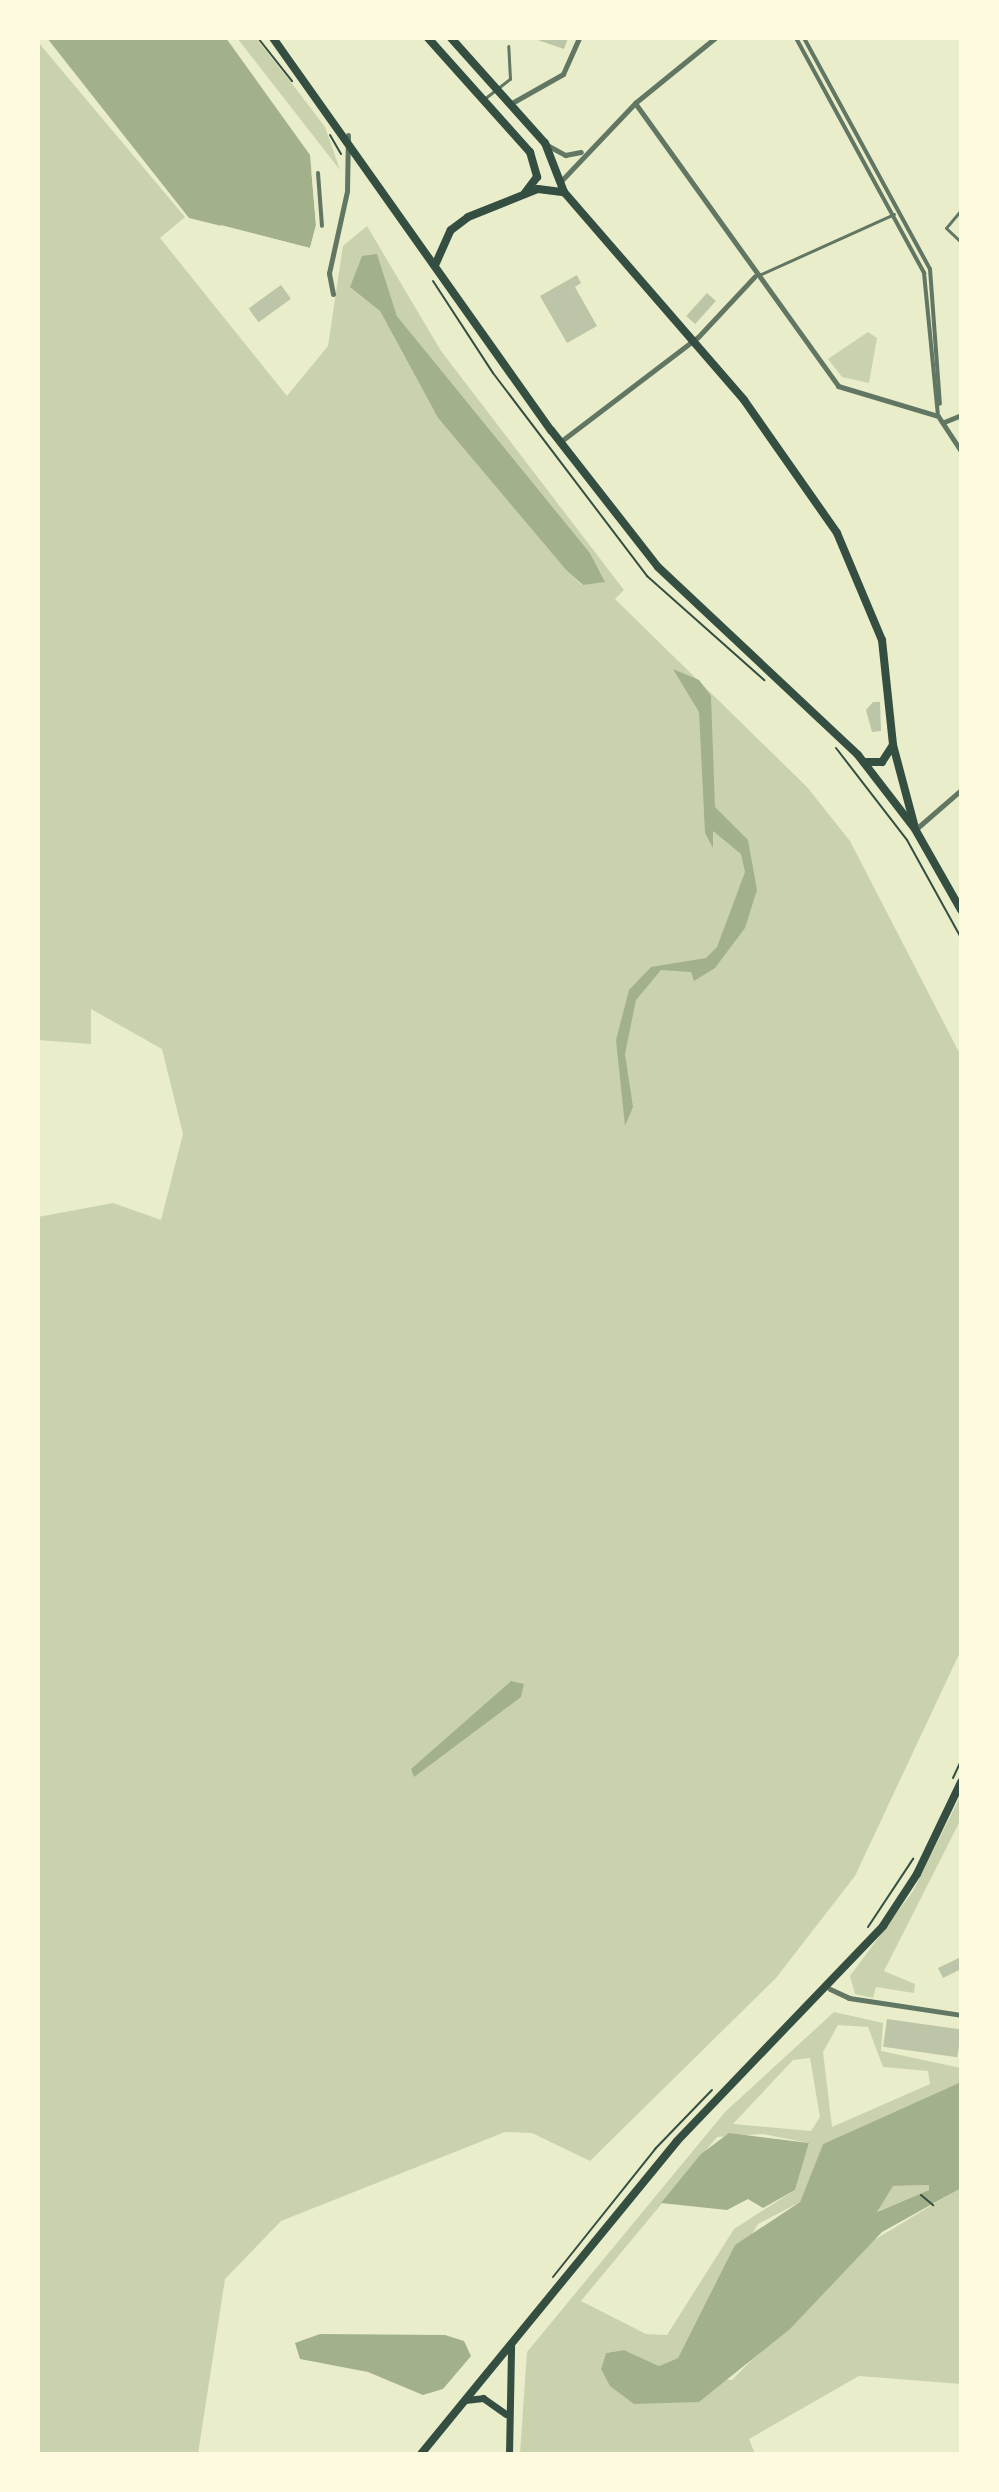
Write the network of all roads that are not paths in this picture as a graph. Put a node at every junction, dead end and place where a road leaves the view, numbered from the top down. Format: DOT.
graph roads {
  1 [pos="273,38"];
  2 [pos="428,38"];
  3 [pos="451,38"];
  4 [pos="579,38"];
  5 [pos="715,38"];
  6 [pos="796,38"];
  7 [pos="804,38"];
  8 [pos="508,46"];
  9 [pos="498,91"];
  10 [pos="484,99"];
  11 [pos="635,103"];
  12 [pos="510,104"];
  13 [pos="348,135"];
  14 [pos="545,143"];
  15 [pos="586,150"];
  16 [pos="318,173"];
  17 [pos="561,182"];
  18 [pos="564,192"];
  19 [pos="525,193"];
  20 [pos="961,210"];
  21 [pos="900,211"];
  22 [pos="894,214"];
  23 [pos="322,226"];
  24 [pos="961,242"];
  25 [pos="436,263"];
  26 [pos="755,276"];
  27 [pos="333,294"];
  28 [pos="694,339"];
  29 [pos="940,404"];
  30 [pos="961,415"];
  31 [pos="938,416"];
  32 [pos="944,422"];
  33 [pos="560,442"];
  34 [pos="961,451"];
  35 [pos="893,745"];
  36 [pos="864,762"];
  37 [pos="961,790"];
  38 [pos="915,829"];
  39 [pos="961,910"];
  40 [pos="961,1782"];
  41 [pos="830,1989"];
  42 [pos="961,2015"];
  43 [pos="511,2343"];
  44 [pos="465,2400"];
  45 [pos="506,2414"];
  46 [pos="421,2454"];
  47 [pos="509,2454"];
  1 -- 13 [label="main road"];
  2 -- 10 [label="main road"];
  3 -- 9 [label="main road"];
  4 -- 12 [label="street"];
  5 -- 11 [label="street"];
  6 -- 22 [label="street"];
  7 -- 21 [label="street"];
  8 -- 9 [label="lane"];
  9 -- 10 [label="lane"];
  9 -- 12 [label="main road"];
  10 -- 19 [label="main road"];
  11 -- 15 [label="street"];
  11 -- 26 [label="street"];
  12 -- 14 [label="main road"];
  13 -- 25 [label="main road"];
  13 -- 27 [label="street"];
  14 -- 15 [label="street"];
  14 -- 17 [label="main road"];
  15 -- 17 [label="street"];
  16 -- 23 [label="street"];
  17 -- 18 [label="main road"];
  18 -- 19 [label="main road"];
  18 -- 28 [label="main road"];
  19 -- 25 [label="main road"];
  20 -- 24 [label="lane"];
  21 -- 22 [label="lane"];
  21 -- 29 [label="street"];
  22 -- 26 [label="lane"];
  22 -- 29 [label="street"];
  25 -- 33 [label="main road"];
  26 -- 28 [label="street"];
  26 -- 31 [label="street"];
  28 -- 33 [label="street"];
  28 -- 35 [label="main road"];
  29 -- 31 [label="street"];
  30 -- 32 [label="street"];
  31 -- 32 [label="street"];
  32 -- 34 [label="street"];
  33 -- 36 [label="main road"];
  35 -- 36 [label="main road"];
  35 -- 38 [label="main road"];
  36 -- 38 [label="main road"];
  37 -- 38 [label="street"];
  38 -- 39 [label="main road"];
  40 -- 41 [label="main road"];
  41 -- 42 [label="street"];
  41 -- 43 [label="main road"];
  43 -- 44 [label="main road"];
  43 -- 45 [label="main road"];
  44 -- 45 [label="main road"];
  44 -- 46 [label="main road"];
  45 -- 47 [label="main road"];
}
